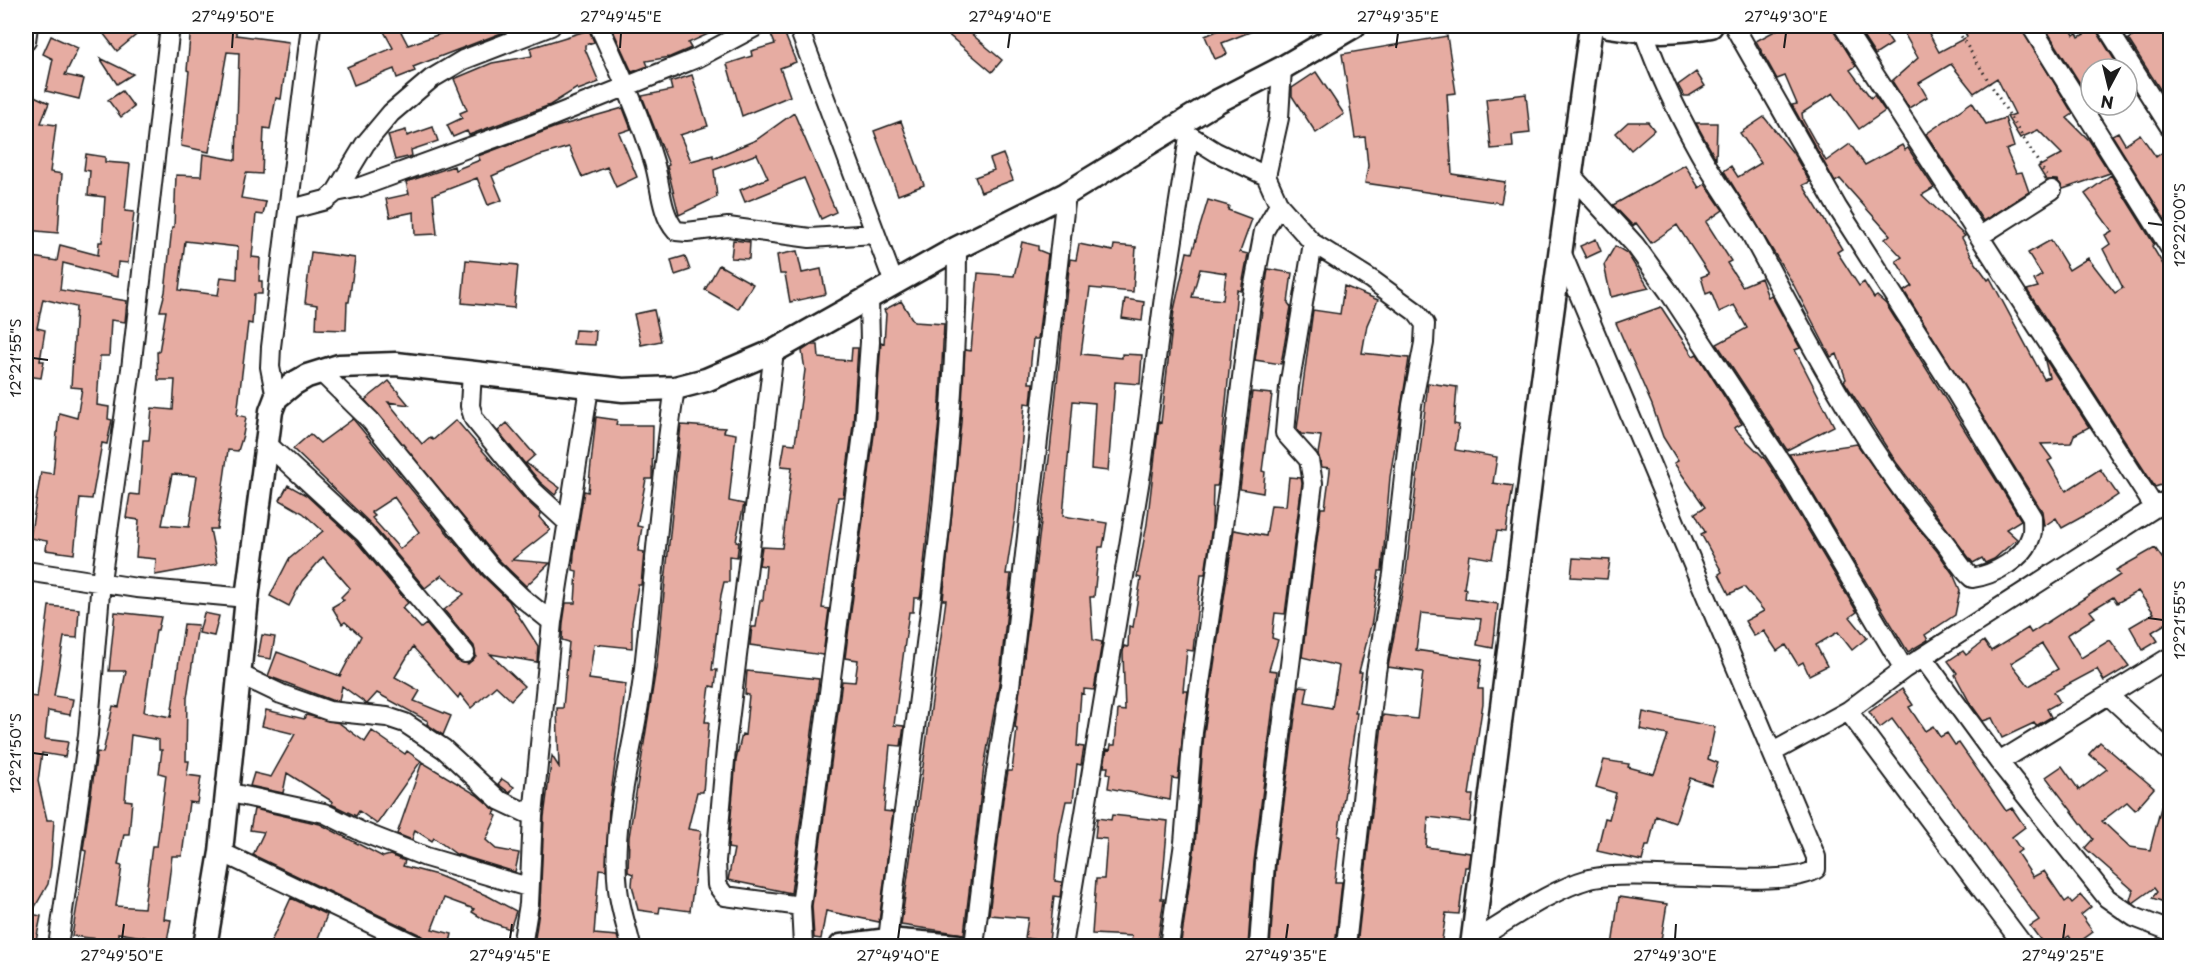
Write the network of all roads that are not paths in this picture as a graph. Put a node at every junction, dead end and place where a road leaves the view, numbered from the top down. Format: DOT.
graph roads {
  1 [pos="28,26"];
  2 [pos="170,26"];
  3 [pos="311,26"];
  4 [pos="551,26"];
  5 [pos="598,26"];
  6 [pos="757,26"];
  7 [pos="798,26"];
  8 [pos="1354,26"];
  9 [pos="1591,26"];
  10 [pos="1609,26"];
  11 [pos="1711,26"];
  12 [pos="1734,26"];
  13 [pos="1843,26"];
  14 [pos="2031,26"];
  15 [pos="2106,26"];
  16 [pos="1644,32"];
  17 [pos="26,41"];
  18 [pos="1282,68"];
  19 [pos="627,87"];
  20 [pos="2170,127"];
  21 [pos="1182,131"];
  22 [pos="1570,174"];
  23 [pos="1266,176"];
  24 [pos="2052,190"];
  25 [pos="336,192"];
  26 [pos="1066,194"];
  27 [pos="1278,205"];
  28 [pos="288,210"];
  29 [pos="875,234"];
  30 [pos="1980,236"];
  31 [pos="1313,243"];
  32 [pos="957,248"];
  33 [pos="2170,248"];
  34 [pos="1560,249"];
  35 [pos="894,283"];
  36 [pos="869,299"];
  37 [pos="774,351"];
  38 [pos="320,371"];
  39 [pos="472,372"];
  40 [pos="589,388"];
  41 [pos="675,388"];
  42 [pos="276,398"];
  43 [pos="266,444"];
  44 [pos="2163,503"];
  45 [pos="567,522"];
  46 [pos="26,571"];
  47 [pos="101,581"];
  48 [pos="248,598"];
  49 [pos="552,622"];
  50 [pos="465,653"];
  51 [pos="2170,657"];
  52 [pos="1923,658"];
  53 [pos="1904,669"];
  54 [pos="241,675"];
  55 [pos="2109,696"];
  56 [pos="1848,711"];
  57 [pos="1773,752"];
  58 [pos="2170,752"];
  59 [pos="1999,762"];
  60 [pos="226,792"];
  61 [pos="533,816"];
  62 [pos="221,852"];
  63 [pos="528,887"];
  64 [pos="801,906"];
  65 [pos="2170,932"];
  66 [pos="888,940"];
  67 [pos="1472,944"];
  68 [pos="58,946"];
  69 [pos="205,946"];
  70 [pos="418,946"];
  71 [pos="522,946"];
  72 [pos="631,946"];
  73 [pos="802,946"];
  74 [pos="841,946"];
  75 [pos="957,946"];
  76 [pos="974,946"];
  77 [pos="1063,946"];
  78 [pos="1169,946"];
  79 [pos="1258,946"];
  80 [pos="1346,946"];
  81 [pos="2024,946"];
  1 -- 17 [label="street"];
  2 -- 47 [label="street"];
  3 -- 28 [label="street"];
  4 -- 25 [label="street"];
  5 -- 19 [label="street"];
  6 -- 19 [label="street"];
  7 -- 29 [label="street"];
  8 -- 18 [label="street"];
  9 -- 22 [label="street"];
  10 -- 16 [label="street"];
  11 -- 16 [label="street"];
  12 -- 16 [label="street"];
  13 -- 30 [label="street"];
  14 -- 33 [label="street"];
  15 -- 20 [label="street"];
  18 -- 21 [label="street"];
  18 -- 23 [label="street"];
  19 -- 25 [label="street"];
  19 -- 29 [label="street"];
  21 -- 23 [label="street"];
  21 -- 26 [label="street"];
  21 -- 77 [label="street"];
  22 -- 34 [label="street"];
  22 -- 53 [label="street"];
  23 -- 27 [label="street"];
  24 -- 30 [label="street"];
  25 -- 28 [label="street"];
  26 -- 32 [label="street"];
  26 -- 76 [label="street"];
  27 -- 31 [label="street"];
  27 -- 78 [label="street"];
  28 -- 42 [label="street"];
  29 -- 35 [label="street"];
  30 -- 44 [label="street"];
  31 -- 79 [label="street"];
  31 -- 80 [label="street"];
  32 -- 35 [label="street"];
  32 -- 66 [label="street"];
  34 -- 57 [label="street"];
  34 -- 67 [label="street"];
  35 -- 36 [label="street"];
  36 -- 37 [label="street"];
  36 -- 64 [label="street"];
  37 -- 41 [label="street"];
  37 -- 64 [label="street"];
  38 -- 39 [label="street"];
  38 -- 42 [label="street"];
  38 -- 49 [label="street"];
  39 -- 40 [label="street"];
  39 -- 45 [label="street"];
  40 -- 41 [label="street"];
  40 -- 45 [label="street"];
  41 -- 72 [label="street"];
  42 -- 43 [label="street"];
  43 -- 48 [label="street"];
  43 -- 50 [label="street"];
  44 -- 52 [label="street"];
  45 -- 49 [label="street"];
  46 -- 47 [label="street"];
  47 -- 48 [label="street"];
  47 -- 68 [label="street"];
  48 -- 54 [label="street"];
  49 -- 61 [label="street"];
  51 -- 55 [label="street"];
  52 -- 53 [label="street"];
  52 -- 59 [label="street"];
  53 -- 56 [label="street"];
  54 -- 60 [label="street"];
  54 -- 61 [label="street"];
  55 -- 58 [label="street"];
  55 -- 59 [label="street"];
  56 -- 57 [label="street"];
  56 -- 81 [label="street"];
  57 -- 67 [label="street"];
  59 -- 65 [label="street"];
  60 -- 62 [label="street"];
  60 -- 63 [label="street"];
  61 -- 63 [label="street"];
  62 -- 69 [label="street"];
  62 -- 70 [label="street"];
  63 -- 71 [label="street"];
  64 -- 73 [label="street"];
  66 -- 74 [label="street"];
  66 -- 75 [label="street"];
}
